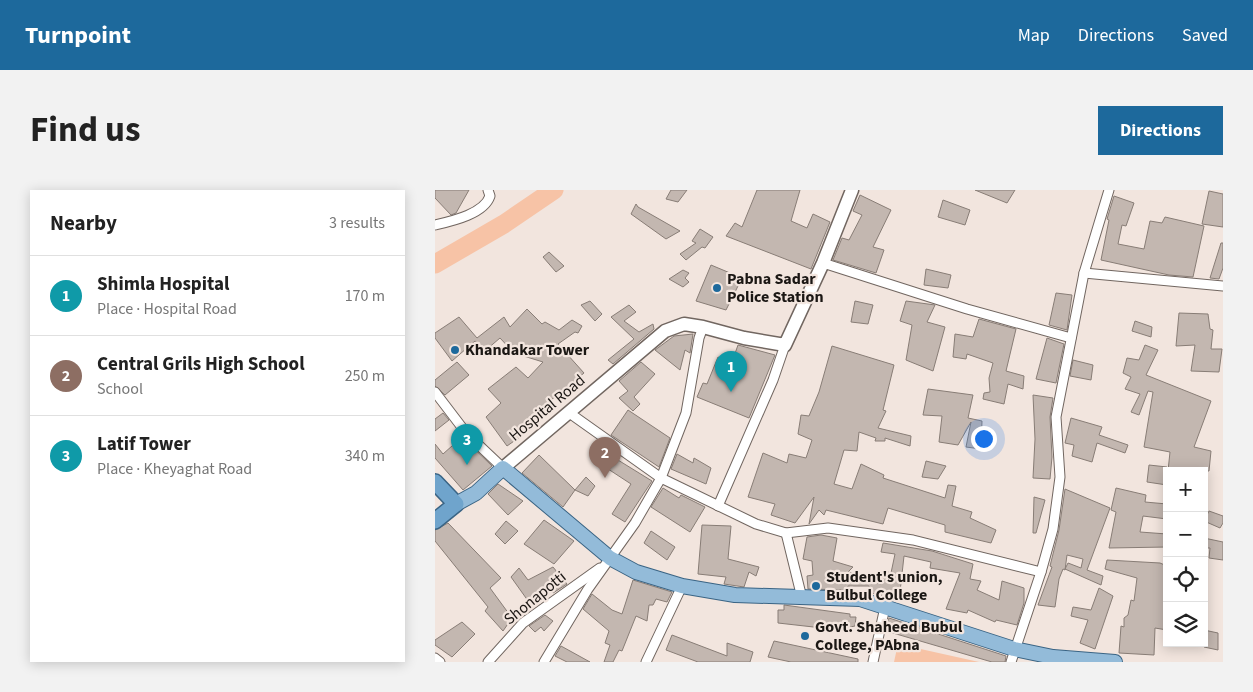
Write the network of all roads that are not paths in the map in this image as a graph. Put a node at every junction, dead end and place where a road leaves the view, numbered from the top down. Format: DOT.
graph roads {
  1 [pos="488,190"];
  2 [pos="852,190"];
  3 [pos="1109,190"];
  4 [pos="435,225"];
  5 [pos="823,263"];
  6 [pos="1084,273"];
  7 [pos="1223,286"];
  8 [pos="703,326"];
  9 [pos="1071,338"];
  10 [pos="785,345"];
  11 [pos="435,392"];
  12 [pos="568,412"];
  13 [pos="503,468"];
  14 [pos="661,478"];
  15 [pos="435,482"];
  16 [pos="456,504"];
  17 [pos="718,506"];
  18 [pos="435,521"];
  19 [pos="786,533"];
  20 [pos="608,561"];
  21 [pos="1041,572"];
  22 [pos="682,586"];
  23 [pos="802,598"];
  24 [pos="885,607"];
  25 [pos="1012,655"];
  26 [pos="435,658"];
  27 [pos="440,662"];
  28 [pos="488,662"];
  29 [pos="544,662"];
  30 [pos="646,662"];
  31 [pos="873,662"];
  32 [pos="1115,662"];
  1 -- 4 [label="street"];
  2 -- 5 [label="main road"];
  3 -- 6 [label="street"];
  5 -- 9 [label="street"];
  5 -- 10 [label="main road"];
  6 -- 7 [label="street"];
  6 -- 9 [label="street"];
  8 -- 10 [label="main road, Hospital Road"];
  8 -- 12 [label="main road, Hospital Road"];
  8 -- 14 [label="street"];
  9 -- 21 [label="street"];
  10 -- 17 [label="street"];
  11 -- 13 [label="street"];
  12 -- 13 [label="main road, Hospital Road"];
  12 -- 14 [label="street"];
  13 -- 16 [label="main road, Hospital Road"];
  13 -- 20 [label="main road"];
  14 -- 17 [label="street"];
  14 -- 20 [label="street"];
  15 -- 16 [label="highway"];
  16 -- 18 [label="highway"];
  17 -- 19 [label="street"];
  19 -- 21 [label="street"];
  19 -- 23 [label="street"];
  20 -- 22 [label="main road"];
  20 -- 28 [label="street, Shonapotti"];
  20 -- 29 [label="street, Shonapotti"];
  21 -- 25 [label="street"];
  22 -- 23 [label="main road"];
  22 -- 30 [label="street"];
  23 -- 24 [label="main road"];
  24 -- 25 [label="main road"];
  24 -- 31 [label="street"];
  25 -- 32 [label="main road"];
  26 -- 27 [label="street"];
}
